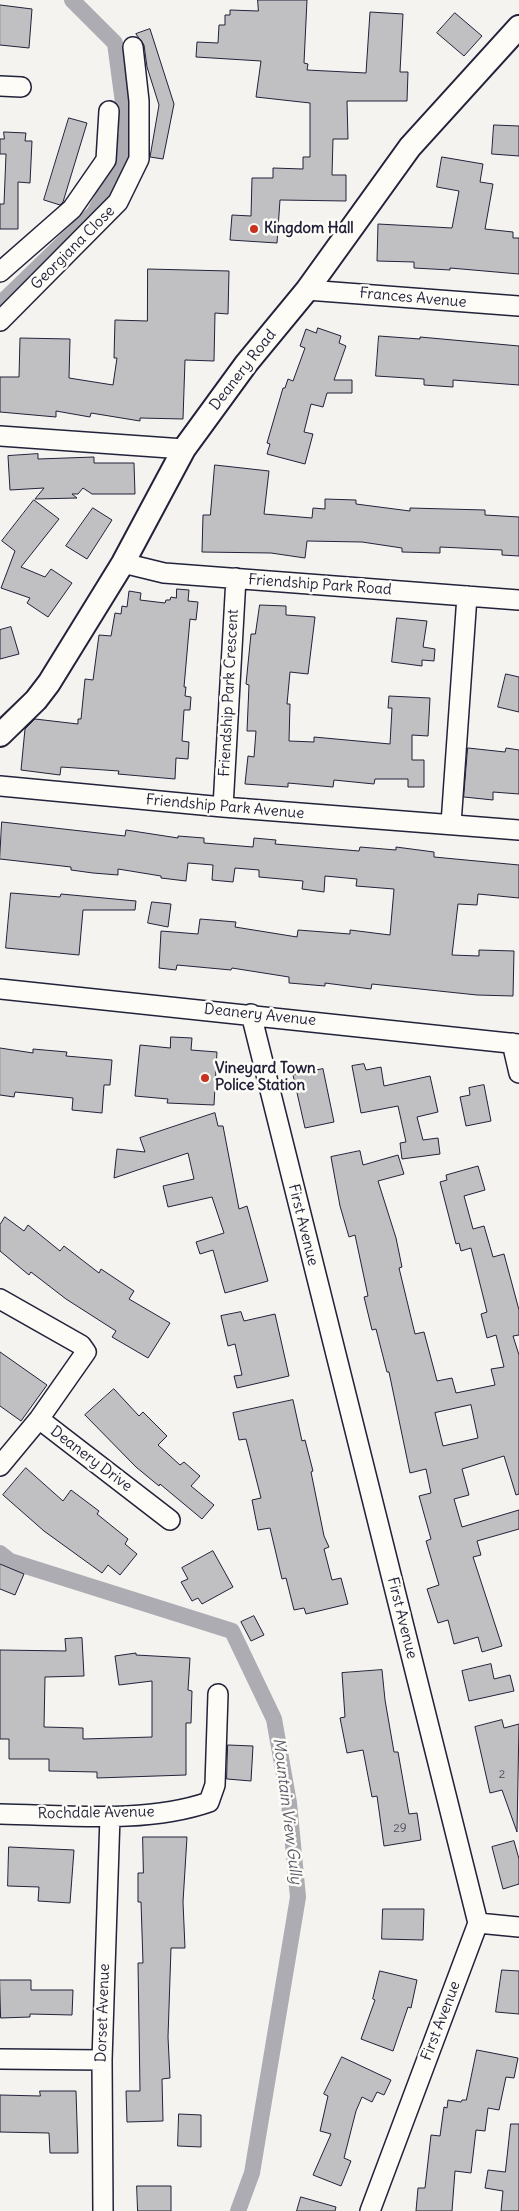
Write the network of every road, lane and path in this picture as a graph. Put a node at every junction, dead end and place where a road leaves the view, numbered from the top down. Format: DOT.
graph roads {
  1 [pos="519,26"];
  2 [pos="133,47"];
  3 [pos="0,86"];
  4 [pos="21,87"];
  5 [pos="108,112"];
  6 [pos="0,272"];
  7 [pos="307,290"];
  8 [pos="519,306"];
  9 [pos="0,321"];
  10 [pos="0,436"];
  11 [pos="184,449"];
  12 [pos="123,563"];
  13 [pos="236,578"];
  14 [pos="467,596"];
  15 [pos="519,600"];
  16 [pos="0,735"];
  17 [pos="0,786"];
  18 [pos="223,807"];
  19 [pos="451,824"];
  20 [pos="519,830"];
  21 [pos="0,989"];
  22 [pos="251,1014"];
  23 [pos="515,1043"];
  24 [pos="519,1073"];
  25 [pos="0,1299"];
  26 [pos="39,1420"];
  27 [pos="0,1466"];
  28 [pos="170,1520"];
  29 [pos="218,1694"];
  30 [pos="0,1814"];
  31 [pos="110,1816"];
  32 [pos="478,1923"];
  33 [pos="519,1927"];
  34 [pos="0,2059"];
  35 [pos="102,2060"];
  36 [pos="102,2211"];
  37 [pos="370,2211"];
  1 -- 7 [label="street, Deanery Road"];
  2 -- 9 [label="street, Georgiana Close"];
  3 -- 4 [label="street"];
  5 -- 6 [label="street"];
  7 -- 8 [label="street, Frances Avenue"];
  7 -- 11 [label="street, Deanery Road"];
  10 -- 11 [label="street"];
  11 -- 12 [label="street, Deanery Road"];
  12 -- 13 [label="street, Friendship Park Road"];
  12 -- 16 [label="street, Deanery Road"];
  13 -- 14 [label="street, Friendship Park Road"];
  13 -- 18 [label="street, Friendship Park Crescent"];
  14 -- 15 [label="street, Friendship Park Road"];
  14 -- 19 [label="street"];
  17 -- 18 [label="street, Friendship Park Avenue"];
  18 -- 19 [label="street, Friendship Park Avenue"];
  19 -- 20 [label="street, Friendship Park Avenue"];
  21 -- 22 [label="street, Deanery Avenue"];
  22 -- 23 [label="street, Deanery Avenue"];
  22 -- 32 [label="street, First Avenue"];
  23 -- 24 [label="street"];
  25 -- 26 [label="street, Deanery Drive"];
  26 -- 27 [label="street"];
  26 -- 28 [label="street, Deanery Drive"];
  29 -- 31 [label="street, Rochdale Avenue"];
  30 -- 31 [label="street, Rochdale Avenue"];
  31 -- 35 [label="street, Dorset Avenue"];
  32 -- 33 [label="street"];
  32 -- 37 [label="street, First Avenue"];
  34 -- 35 [label="street"];
  35 -- 36 [label="street, Dorset Avenue"];
}
